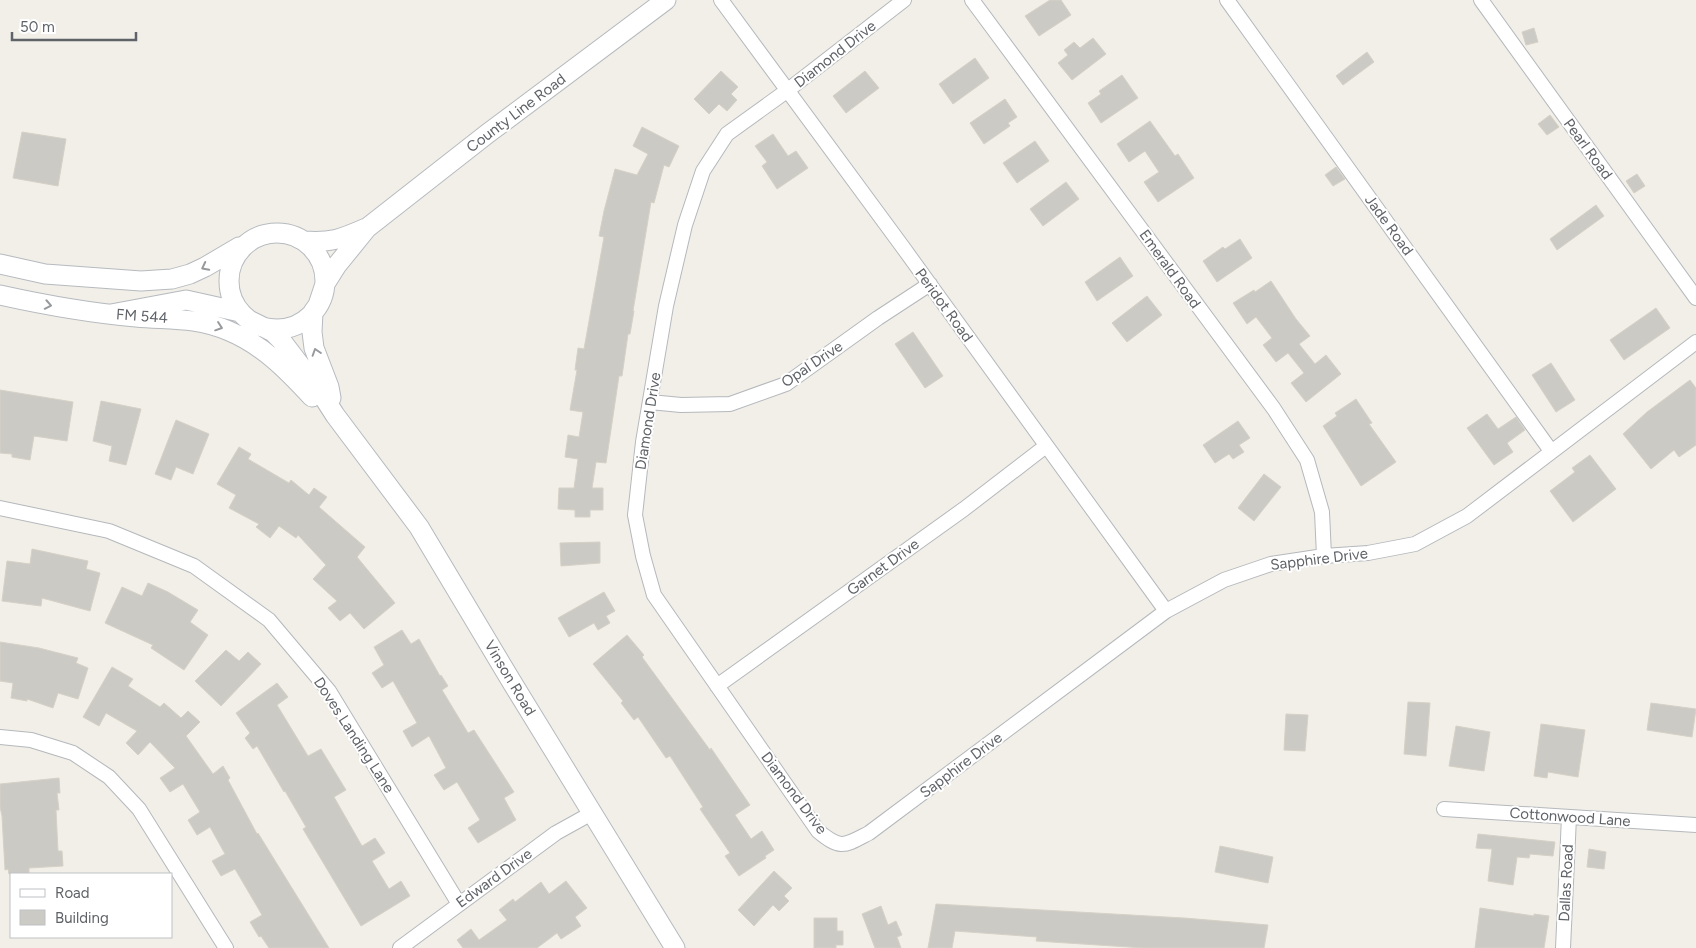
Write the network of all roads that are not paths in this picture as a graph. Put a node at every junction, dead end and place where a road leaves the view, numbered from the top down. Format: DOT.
graph roads {
  1 [pos="666,0"];
  2 [pos="721,0"];
  3 [pos="904,0"];
  4 [pos="972,0"];
  5 [pos="1227,0"];
  6 [pos="1481,0"];
  7 [pos="788,90"];
  8 [pos="367,228"];
  9 [pos="304,241"];
  10 [pos="248,242"];
  11 [pos="0,264"];
  12 [pos="325,284"];
  13 [pos="930,284"];
  14 [pos="0,296"];
  15 [pos="1696,298"];
  16 [pos="240,312"];
  17 [pos="313,312"];
  18 [pos="111,314"];
  19 [pos="262,327"];
  20 [pos="1696,342"];
  21 [pos="650,402"];
  22 [pos="335,415"];
  23 [pos="1046,446"];
  24 [pos="1551,451"];
  25 [pos="0,508"];
  26 [pos="1324,556"];
  27 [pos="1166,611"];
  28 [pos="717,686"];
  29 [pos="0,737"];
  30 [pos="1444,809"];
  31 [pos="592,813"];
  32 [pos="1569,817"];
  33 [pos="1696,825"];
  34 [pos="869,833"];
  35 [pos="459,904"];
  36 [pos="226,948"];
  37 [pos="400,948"];
  38 [pos="674,948"];
  39 [pos="1563,948"];
  1 -- 8 [label="main road, County Line Road"];
  2 -- 7 [label="street, Peridot Road"];
  3 -- 7 [label="street, Diamond Drive"];
  4 -- 26 [label="street, Emerald Road"];
  5 -- 24 [label="street, Jade Road"];
  6 -- 15 [label="street, Pearl Road"];
  7 -- 13 [label="street, Peridot Road"];
  7 -- 21 [label="street, Diamond Drive"];
  8 -- 9 [label="main road"];
  8 -- 12 [label="main road"];
  9 -- 10 [label="main road"];
  9 -- 12 [label="main road"];
  10 -- 11 [label="main road, one-way"];
  10 -- 16 [label="main road"];
  12 -- 17 [label="main road"];
  13 -- 21 [label="street, Opal Drive"];
  13 -- 23 [label="street, Peridot Road"];
  14 -- 18 [label="main road, FM 544, one-way"];
  16 -- 18 [label="main road"];
  16 -- 19 [label="main road"];
  17 -- 19 [label="main road"];
  22 -- 17 [label="main road, one-way"];
  18 -- 22 [label="main road, FM 544, one-way"];
  19 -- 22 [label="main road"];
  20 -- 24 [label="street, Sapphire Drive"];
  21 -- 28 [label="street, Diamond Drive"];
  22 -- 31 [label="main road, Vinson Road"];
  23 -- 27 [label="street, Peridot Road"];
  23 -- 28 [label="street, Garnet Drive"];
  24 -- 26 [label="street, Sapphire Drive"];
  25 -- 35 [label="street, Doves Landing Lane"];
  26 -- 27 [label="street, Sapphire Drive"];
  27 -- 34 [label="street, Sapphire Drive"];
  28 -- 34 [label="street, Diamond Drive"];
  29 -- 36 [label="street"];
  30 -- 32 [label="street, Cottonwood Lane"];
  31 -- 35 [label="street, Edward Drive"];
  31 -- 38 [label="main road, Vinson Road"];
  32 -- 33 [label="street, Cottonwood Lane"];
  32 -- 39 [label="street, Dallas Road"];
  35 -- 37 [label="street, Edward Drive"];
}
